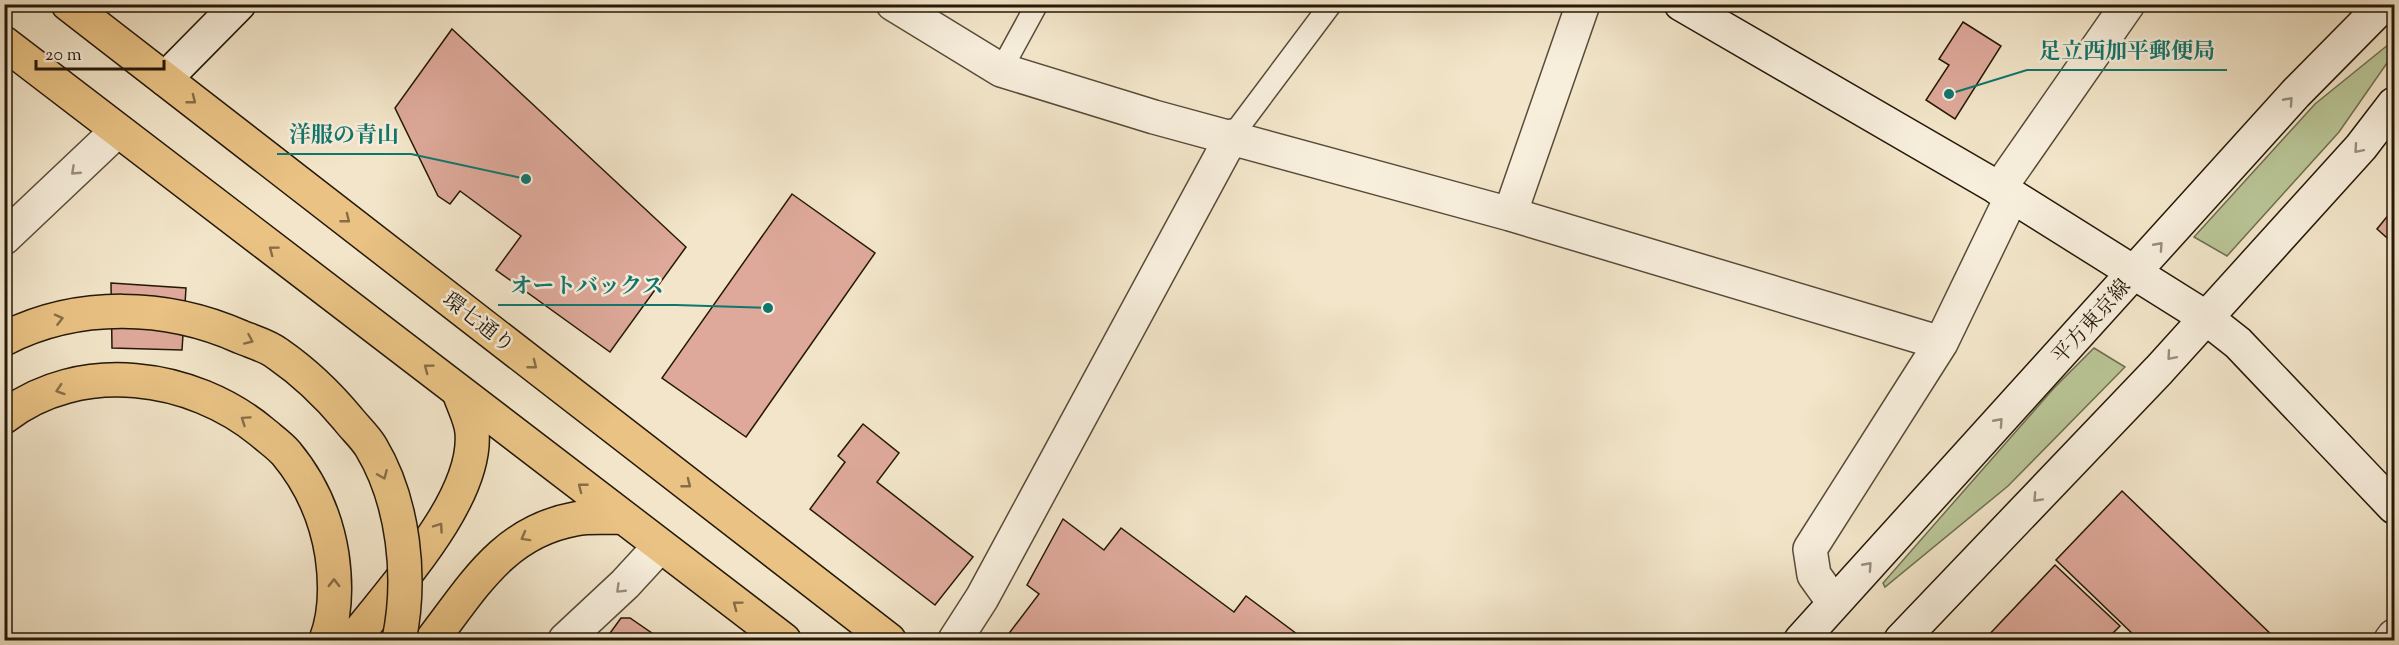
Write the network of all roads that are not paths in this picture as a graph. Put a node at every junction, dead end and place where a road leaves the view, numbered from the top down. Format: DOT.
graph roads {
  1 [pos="68,4"];
  2 [pos="239,4"];
  3 [pos="893,4"];
  4 [pos="1037,4"];
  5 [pos="1331,4"];
  6 [pos="1583,4"];
  7 [pos="1681,4"];
  8 [pos="2128,4"];
  9 [pos="2384,4"];
  10 [pos="4,43"];
  11 [pos="1001,70"];
  12 [pos="155,72"];
  13 [pos="2394,104"];
  14 [pos="106,122"];
  15 [pos="1232,136"];
  16 [pos="2006,193"];
  17 [pos="1510,214"];
  18 [pos="4,238"];
  19 [pos="2135,273"];
  20 [pos="2205,316"];
  21 [pos="4,339"];
  22 [pos="1941,343"];
  23 [pos="459,392"];
  24 [pos="4,417"];
  25 [pos="2394,507"];
  26 [pos="621,517"];
  27 [pos="660,546"];
  28 [pos="1834,603"];
  29 [pos="2394,636"];
  30 [pos="326,640"];
  31 [pos="353,640"];
  32 [pos="399,640"];
  33 [pos="432,640"];
  34 [pos="565,640"];
  35 [pos="784,640"];
  36 [pos="889,640"];
  37 [pos="955,640"];
  38 [pos="1801,640"];
  39 [pos="1901,640"];
  40 [pos="2391,640"];
  1 -- 12 [label="main road, 環七通り"];
  2 -- 12 [label="street"];
  3 -- 11 [label="street"];
  4 -- 11 [label="lane"];
  5 -- 15 [label="lane"];
  6 -- 17 [label="street"];
  7 -- 16 [label="street"];
  8 -- 16 [label="street"];
  19 -- 9 [label="street, 平方東京線, one-way"];
  10 -- 14 [label="main road"];
  11 -- 15 [label="street"];
  12 -- 36 [label="main road, 環七通り, one-way"];
  13 -- 20 [label="street, one-way"];
  14 -- 18 [label="street, one-way"];
  23 -- 14 [label="main road, one-way"];
  15 -- 17 [label="street"];
  15 -- 37 [label="street"];
  16 -- 19 [label="street"];
  16 -- 22 [label="street"];
  17 -- 22 [label="street"];
  19 -- 20 [label="street"];
  28 -- 19 [label="street, 平方東京線, one-way"];
  20 -- 25 [label="street"];
  20 -- 39 [label="street, one-way"];
  21 -- 32 [label="main road, one-way, bridge"];
  22 -- 28 [label="street"];
  26 -- 23 [label="main road, one-way"];
  31 -- 23 [label="main road, one-way"];
  30 -- 24 [label="main road, one-way"];
  26 -- 27 [label="main road"];
  26 -- 33 [label="main road, one-way"];
  27 -- 34 [label="street, one-way"];
  35 -- 27 [label="main road, one-way"];
  28 -- 38 [label="street, 平方東京線"];
  29 -- 40 [label="street"];
}
